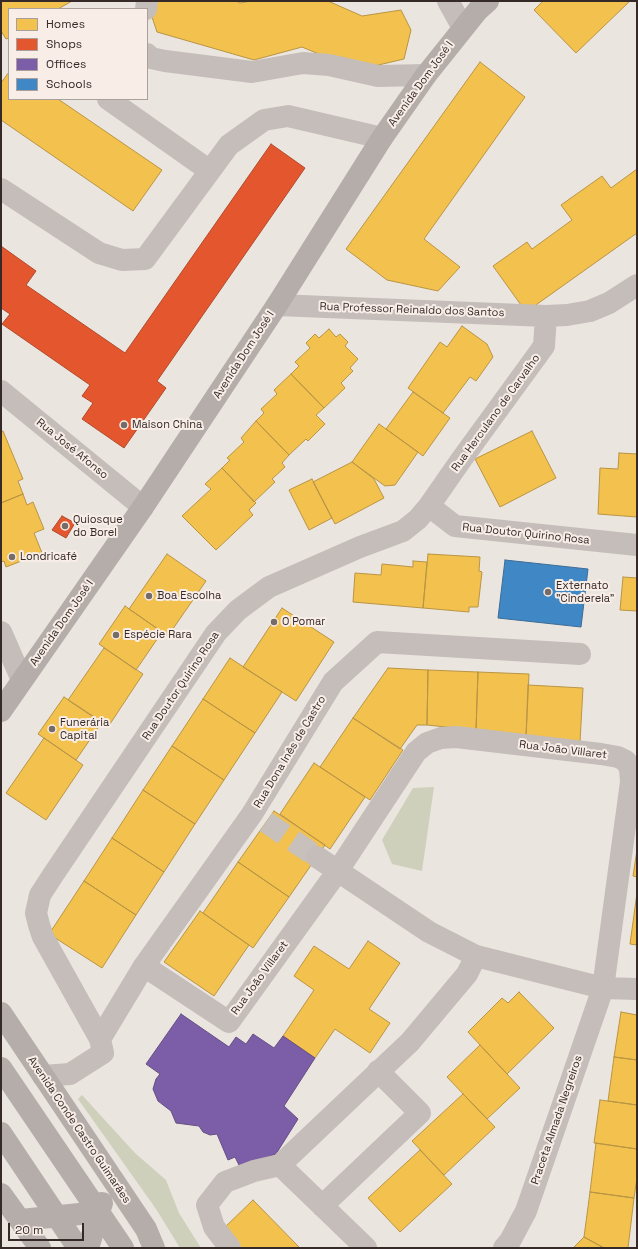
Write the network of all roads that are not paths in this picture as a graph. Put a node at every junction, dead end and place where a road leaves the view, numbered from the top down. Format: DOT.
graph roads {
  1 [pos="448,1"];
  2 [pos="488,1"];
  3 [pos="464,28"];
  4 [pos="148,55"];
  5 [pos="426,75"];
  6 [pos="109,100"];
  7 [pos="382,138"];
  8 [pos="210,171"];
  9 [pos="1,189"];
  10 [pos="637,285"];
  11 [pos="277,304"];
  12 [pos="546,316"];
  13 [pos="1,391"];
  14 [pos="429,506"];
  15 [pos="143,507"];
  16 [pos="637,545"];
  17 [pos="1,632"];
  18 [pos="580,654"];
  19 [pos="22,680"];
  20 [pos="1,711"];
  21 [pos="317,857"];
  22 [pos="337,872"];
  23 [pos="476,956"];
  24 [pos="144,966"];
  25 [pos="603,988"];
  26 [pos="637,989"];
  27 [pos="1,1013"];
  28 [pos="100,1039"];
  29 [pos="1,1068"];
  30 [pos="378,1071"];
  31 [pos="43,1076"];
  32 [pos="1,1133"];
  33 [pos="280,1165"];
  34 [pos="111,1178"];
  35 [pos="1,1194"];
  36 [pos="322,1206"];
  37 [pos="99,1212"];
  38 [pos="57,1217"];
  39 [pos="21,1220"];
  40 [pos="40,1248"];
  41 [pos="78,1248"];
  42 [pos="88,1248"];
  43 [pos="123,1248"];
  44 [pos="154,1248"];
  45 [pos="230,1248"];
  46 [pos="366,1248"];
  47 [pos="504,1248"];
  1 -- 3 [label="street"];
  2 -- 3 [label="main road, Avenida Dom José I"];
  3 -- 5 [label="main road, Avenida Dom José I"];
  4 -- 5 [label="street"];
  5 -- 7 [label="main road, Avenida Dom José I"];
  6 -- 8 [label="street"];
  7 -- 8 [label="street"];
  7 -- 11 [label="main road, Avenida Dom José I"];
  8 -- 9 [label="street"];
  10 -- 12 [label="street"];
  11 -- 12 [label="street, Rua Professor Reinaldo dos Santos"];
  11 -- 15 [label="main road, Avenida Dom José I"];
  12 -- 14 [label="street, Rua Herculano de Carvalho"];
  13 -- 15 [label="street, Rua José Afonso"];
  14 -- 16 [label="street, Rua Doutor Quirino Rosa"];
  14 -- 28 [label="street, Rua Doutor Quirino Rosa"];
  15 -- 19 [label="main road, Avenida Dom José I"];
  17 -- 19 [label="street"];
  18 -- 24 [label="street, Rua Dona Inês de Castro"];
  19 -- 20 [label="main road, Avenida Dom José I"];
  21 -- 22 [label="street"];
  22 -- 23 [label="street"];
  22 -- 24 [label="street, Rua João Villaret"];
  22 -- 25 [label="street, Rua João Villaret"];
  23 -- 25 [label="street"];
  23 -- 30 [label="street"];
  24 -- 28 [label="street, Rua Dona Inês de Castro"];
  25 -- 26 [label="street"];
  25 -- 47 [label="street, Praceta Almada Negreiros"];
  27 -- 31 [label="main road, Avenida Conde Castro Guimarães"];
  28 -- 31 [label="street"];
  29 -- 37 [label="main road"];
  30 -- 33 [label="street"];
  30 -- 36 [label="street"];
  31 -- 34 [label="main road, Avenida Conde Castro Guimarães"];
  32 -- 38 [label="main road"];
  33 -- 36 [label="street"];
  33 -- 45 [label="street"];
  34 -- 37 [label="main road"];
  34 -- 44 [label="main road, Avenida Conde Castro Guimarães"];
  35 -- 39 [label="main road"];
  36 -- 46 [label="street"];
  37 -- 38 [label="main road"];
  37 -- 42 [label="main road"];
  37 -- 43 [label="main road"];
  38 -- 39 [label="main road"];
  38 -- 41 [label="main road"];
  39 -- 40 [label="main road"];
}
